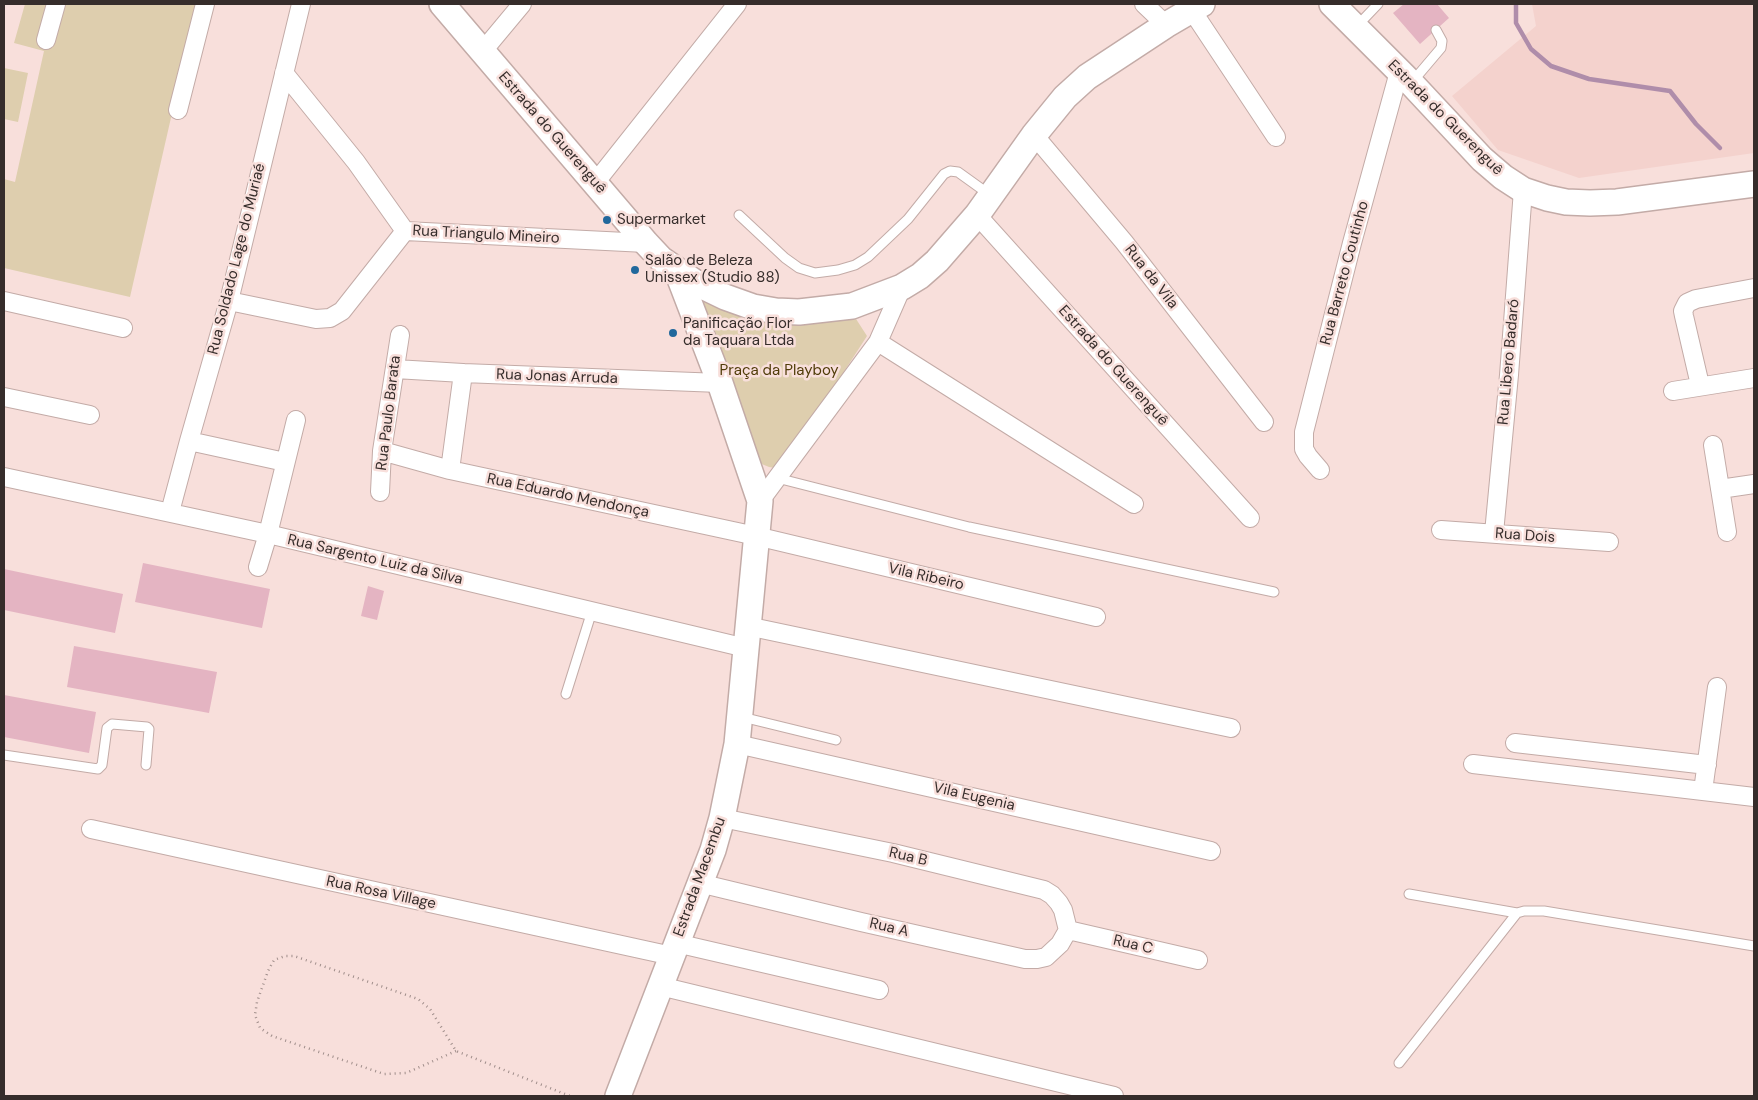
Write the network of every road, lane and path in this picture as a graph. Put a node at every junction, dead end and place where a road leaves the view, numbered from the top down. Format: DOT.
graph roads {
  1 [pos="56,4"];
  2 [pos="204,4"];
  3 [pos="301,4"];
  4 [pos="442,4"];
  5 [pos="522,4"];
  6 [pos="737,4"];
  7 [pos="1144,4"];
  8 [pos="1332,4"];
  9 [pos="1378,4"];
  10 [pos="1197,6"];
  11 [pos="1166,25"];
  12 [pos="1356,27"];
  13 [pos="1436,30"];
  14 [pos="46,40"];
  15 [pos="482,52"];
  16 [pos="284,73"];
  17 [pos="1405,78"];
  18 [pos="178,110"];
  19 [pos="1034,135"];
  20 [pos="1276,137"];
  21 [pos="595,183"];
  22 [pos="1754,184"];
  23 [pos="1523,190"];
  24 [pos="984,205"];
  25 [pos="739,215"];
  26 [pos="405,231"];
  27 [pos="646,243"];
  28 [pos="677,271"];
  29 [pos="902,287"];
  30 [pos="1754,288"];
  31 [pos="4,301"];
  32 [pos="228,301"];
  33 [pos="123,328"];
  34 [pos="400,335"];
  35 [pos="878,342"];
  36 [pos="395,369"];
  37 [pos="463,373"];
  38 [pos="1754,378"];
  39 [pos="720,383"];
  40 [pos="1700,385"];
  41 [pos="1673,391"];
  42 [pos="4,397"];
  43 [pos="90,415"];
  44 [pos="296,420"];
  45 [pos="1264,422"];
  46 [pos="188,441"];
  47 [pos="1713,445"];
  48 [pos="382,450"];
  49 [pos="286,462"];
  50 [pos="450,470"];
  51 [pos="1320,470"];
  52 [pos="4,477"];
  53 [pos="777,478"];
  54 [pos="1754,484"];
  55 [pos="1720,488"];
  56 [pos="380,492"];
  57 [pos="760,500"];
  58 [pos="1134,504"];
  59 [pos="170,512"];
  60 [pos="1250,518"];
  61 [pos="1441,530"];
  62 [pos="1727,532"];
  63 [pos="1494,533"];
  64 [pos="268,534"];
  65 [pos="756,536"];
  66 [pos="1609,542"];
  67 [pos="258,567"];
  68 [pos="1274,592"];
  69 [pos="592,611"];
  70 [pos="1096,618"];
  71 [pos="746,637"];
  72 [pos="1717,687"];
  73 [pos="566,694"];
  74 [pos="740,717"];
  75 [pos="1232,728"];
  76 [pos="836,740"];
  77 [pos="1515,743"];
  78 [pos="737,744"];
  79 [pos="4,756"];
  80 [pos="1473,764"];
  81 [pos="146,765"];
  82 [pos="1707,765"];
  83 [pos="1703,791"];
  84 [pos="1754,797"];
  85 [pos="722,818"];
  86 [pos="91,830"];
  87 [pos="1211,851"];
  88 [pos="699,883"];
  89 [pos="1410,894"];
  90 [pos="1517,912"];
  91 [pos="1068,930"];
  92 [pos="1754,946"];
  93 [pos="674,950"];
  94 [pos="1198,960"];
  95 [pos="660,986"];
  96 [pos="879,990"];
  97 [pos="456,1051"];
  98 [pos="1398,1063"];
  99 [pos="570,1096"];
  100 [pos="618,1096"];
  101 [pos="1114,1096"];
  1 -- 14 [label="street"];
  2 -- 18 [label="street"];
  3 -- 16 [label="street, Rua Soldado Lage do Muriaé"];
  4 -- 15 [label="main road, Estrada do Guerenguê"];
  5 -- 15 [label="street"];
  6 -- 21 [label="street"];
  7 -- 11 [label="street"];
  8 -- 12 [label="main road, Estrada do Guerenguê"];
  9 -- 12 [label="lane"];
  10 -- 11 [label="main road, Estrada do Guerenguê"];
  10 -- 20 [label="street"];
  11 -- 19 [label="main road, Estrada do Guerenguê"];
  12 -- 17 [label="main road, Estrada do Guerenguê"];
  13 -- 17 [label="lane"];
  15 -- 21 [label="main road, Estrada do Guerenguê"];
  16 -- 26 [label="street, Rua Triangulo Mineiro"];
  16 -- 32 [label="street, Rua Soldado Lage do Muriaé"];
  17 -- 23 [label="main road, Estrada do Guerenguê"];
  17 -- 51 [label="street, Rua Barreto Coutinho"];
  19 -- 24 [label="main road, Estrada do Guerenguê"];
  19 -- 45 [label="street, Rua da Vila"];
  21 -- 27 [label="main road, Estrada do Guerenguê"];
  22 -- 23 [label="main road, Estrada do Guerenguê"];
  23 -- 63 [label="street, Rua Libero Badaró"];
  24 -- 25 [label="lane"];
  24 -- 29 [label="main road, Estrada do Guerenguê"];
  24 -- 60 [label="street, Estrada do Guerenguê"];
  26 -- 27 [label="street, Rua Triangulo Mineiro"];
  26 -- 32 [label="street"];
  27 -- 28 [label="main road, Estrada do Guerenguê"];
  28 -- 29 [label="main road, Estrada do Guerenguê"];
  28 -- 39 [label="main road, Estrada Macembu"];
  29 -- 35 [label="street"];
  30 -- 40 [label="street"];
  31 -- 33 [label="street"];
  32 -- 46 [label="street, Rua Soldado Lage do Muriaé"];
  34 -- 36 [label="street, Rua Paulo Barata"];
  35 -- 53 [label="street"];
  35 -- 58 [label="street"];
  36 -- 37 [label="street, Rua Jonas Arruda"];
  36 -- 48 [label="street, Rua Paulo Barata"];
  37 -- 39 [label="street, Rua Jonas Arruda"];
  37 -- 50 [label="street"];
  38 -- 40 [label="street"];
  39 -- 57 [label="main road, Estrada Macembu"];
  40 -- 41 [label="street"];
  42 -- 43 [label="street"];
  44 -- 49 [label="street"];
  46 -- 49 [label="street"];
  46 -- 59 [label="street, Rua Soldado Lage do Muriaé"];
  47 -- 55 [label="street"];
  48 -- 50 [label="street, Rua Eduardo Mendonça"];
  48 -- 56 [label="street, Rua Paulo Barata"];
  49 -- 64 [label="street"];
  50 -- 65 [label="street, Rua Eduardo Mendonça"];
  52 -- 59 [label="street, Rua Sargento Luiz da Silva"];
  53 -- 57 [label="street"];
  53 -- 68 [label="lane"];
  54 -- 55 [label="street"];
  55 -- 62 [label="street"];
  57 -- 65 [label="main road, Estrada Macembu"];
  59 -- 64 [label="street, Rua Sargento Luiz da Silva"];
  61 -- 63 [label="street, Rua Dois"];
  63 -- 66 [label="street, Rua Dois"];
  64 -- 67 [label="street"];
  64 -- 69 [label="street, Rua Sargento Luiz da Silva"];
  65 -- 70 [label="street, Vila Ribeiro"];
  65 -- 71 [label="main road, Estrada Macembu"];
  69 -- 71 [label="street, Rua Sargento Luiz da Silva"];
  69 -- 73 [label="lane"];
  71 -- 74 [label="main road, Estrada Macembu"];
  71 -- 75 [label="street, Rua Sargento Luiz da Silva"];
  72 -- 82 [label="street"];
  74 -- 76 [label="lane"];
  74 -- 78 [label="main road, Estrada Macembu"];
  77 -- 82 [label="street"];
  78 -- 85 [label="main road, Estrada Macembu"];
  78 -- 87 [label="street, Vila Eugenia"];
  79 -- 81 [label="lane"];
  80 -- 83 [label="street"];
  82 -- 83 [label="street"];
  83 -- 84 [label="street"];
  85 -- 88 [label="main road, Estrada Macembu"];
  85 -- 91 [label="street, Rua B"];
  86 -- 93 [label="street, Rua Rosa Village"];
  88 -- 91 [label="street, Rua A"];
  88 -- 93 [label="main road, Estrada Macembu"];
  89 -- 90 [label="lane"];
  90 -- 92 [label="lane"];
  90 -- 98 [label="lane"];
  91 -- 94 [label="street, Rua C"];
  93 -- 95 [label="main road, Estrada Macembu"];
  93 -- 96 [label="street, Rua Rosa Village"];
  95 -- 100 [label="main road, Estrada Macembu"];
  95 -- 101 [label="street"];
  97 -- 97 [label="path"];
  97 -- 99 [label="path"];
}
